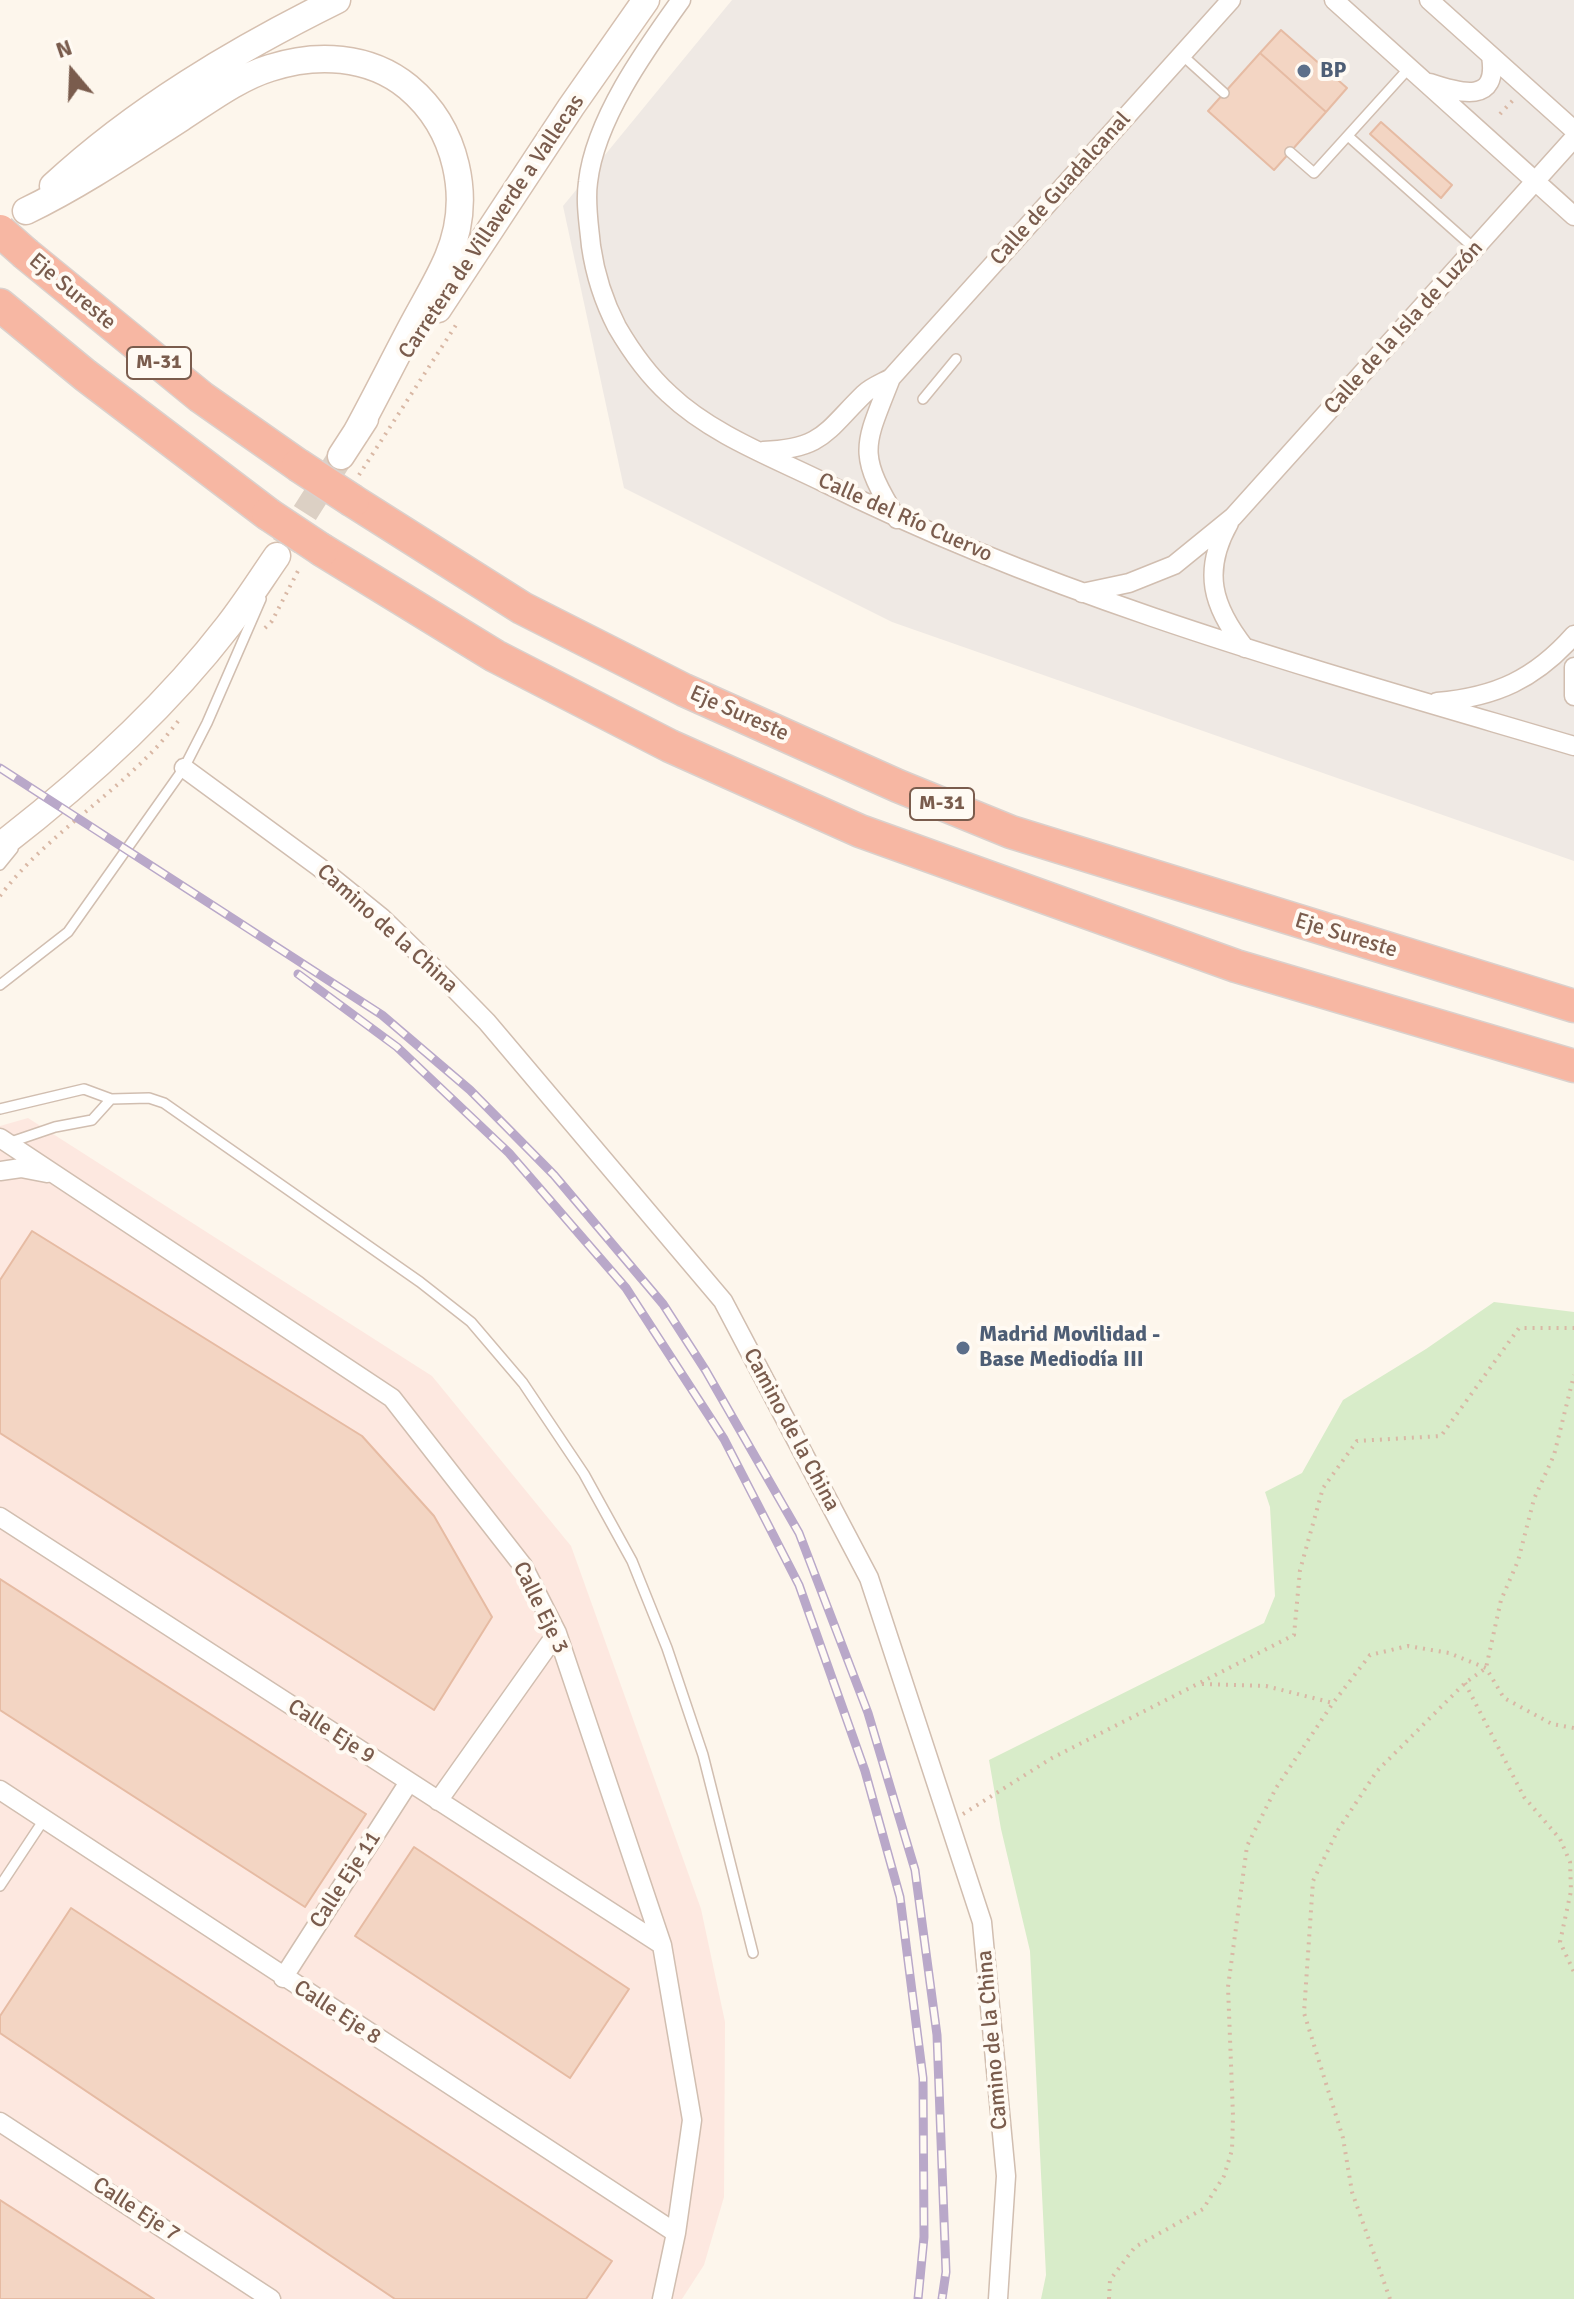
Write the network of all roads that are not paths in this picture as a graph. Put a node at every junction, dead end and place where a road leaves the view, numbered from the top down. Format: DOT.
graph roads {
  1 [pos="337,0"];
  2 [pos="646,0"];
  3 [pos="681,0"];
  4 [pos="1231,0"];
  5 [pos="1334,0"];
  6 [pos="1429,0"];
  7 [pos="1182,55"];
  8 [pos="1491,56"];
  9 [pos="1409,68"];
  10 [pos="1423,81"];
  11 [pos="1224,93"];
  12 [pos="1574,130"];
  13 [pos="1348,136"];
  14 [pos="1574,138"];
  15 [pos="1290,152"];
  16 [pos="1536,183"];
  17 [pos="26,211"];
  18 [pos="1574,216"];
  19 [pos="0,233"];
  20 [pos="1475,249"];
  21 [pos="0,305"];
  22 [pos="956,359"];
  23 [pos="891,378"];
  24 [pos="923,399"];
  25 [pos="356,433"];
  26 [pos="760,451"];
  27 [pos="341,456"];
  28 [pos="1233,517"];
  29 [pos="897,519"];
  30 [pos="277,556"];
  31 [pos="1080,593"];
  32 [pos="1574,635"];
  33 [pos="1245,648"];
  34 [pos="1574,667"];
  35 [pos="1574,696"];
  36 [pos="1427,703"];
  37 [pos="1574,746"];
  38 [pos="184,768"];
  39 [pos="36,818"];
  40 [pos="0,846"];
  41 [pos="0,865"];
  42 [pos="0,985"];
  43 [pos="1574,1006"];
  44 [pos="1574,1066"];
  45 [pos="111,1099"];
  46 [pos="0,1109"];
  47 [pos="4,1140"];
  48 [pos="0,1171"];
  49 [pos="57,1175"];
  50 [pos="0,1517"];
  51 [pos="557,1633"];
  52 [pos="409,1782"];
  53 [pos="0,1790"];
  54 [pos="438,1801"];
  55 [pos="45,1818"];
  56 [pos="0,1886"];
  57 [pos="662,1945"];
  58 [pos="753,1953"];
  59 [pos="283,1978"];
  60 [pos="0,2122"];
  61 [pos="676,2233"];
  62 [pos="271,2299"];
  63 [pos="662,2299"];
  64 [pos="998,2299"];
  1 -- 17 [label="main road"];
  2 -- 25 [label="main road, Carretera de Villaverde a Vallecas"];
  3 -- 26 [label="street, Calle del Río Cuervo"];
  4 -- 7 [label="street, Calle de Guadalcanal"];
  5 -- 9 [label="street"];
  6 -- 8 [label="street"];
  7 -- 11 [label="lane"];
  7 -- 23 [label="street, Calle de Guadalcanal"];
  8 -- 10 [label="street"];
  8 -- 12 [label="street"];
  9 -- 10 [label="street"];
  9 -- 13 [label="lane"];
  10 -- 16 [label="street"];
  13 -- 15 [label="lane"];
  13 -- 20 [label="lane"];
  14 -- 16 [label="street, Calle de la Isla de Luzón"];
  16 -- 18 [label="street"];
  16 -- 20 [label="street, Calle de la Isla de Luzón"];
  17 -- 19 [label="main road"];
  17 -- 25 [label="main road"];
  19 -- 43 [label="highway, Eje Sureste / M-31, bridge"];
  20 -- 28 [label="street, Calle de la Isla de Luzón"];
  21 -- 44 [label="highway, M-31, bridge"];
  22 -- 24 [label="lane"];
  23 -- 26 [label="street, Calle de Guadalcanal"];
  23 -- 29 [label="street, Calle de Guadalcanal"];
  25 -- 27 [label="main road, Carretera de Villaverde a Vallecas"];
  26 -- 29 [label="street, Calle del Río Cuervo"];
  28 -- 31 [label="street, Calle de la Isla de Luzón"];
  28 -- 33 [label="street, Calle de la Isla de Luzón"];
  29 -- 31 [label="street, Calle del Río Cuervo"];
  30 -- 38 [label="lane"];
  30 -- 39 [label="main road"];
  31 -- 33 [label="street, Calle del Río Cuervo"];
  32 -- 36 [label="street"];
  33 -- 36 [label="street, Calle del Río Cuervo"];
  34 -- 35 [label="street"];
  36 -- 37 [label="street, Calle del Río Cuervo"];
  38 -- 42 [label="lane"];
  38 -- 64 [label="street, Camino de la China"];
  39 -- 40 [label="main road"];
  39 -- 41 [label="lane"];
  45 -- 46 [label="lane"];
  45 -- 47 [label="lane"];
  45 -- 58 [label="lane"];
  47 -- 49 [label="street"];
  48 -- 49 [label="street, Calle Eje 3"];
  49 -- 51 [label="street, Calle Eje 3"];
  50 -- 52 [label="street, Calle Eje 9"];
  51 -- 54 [label="street"];
  51 -- 57 [label="street, Calle Eje 3"];
  52 -- 54 [label="street, Calle Eje 9"];
  52 -- 59 [label="street, Calle Eje 11"];
  53 -- 55 [label="street, Calle Eje 8"];
  54 -- 57 [label="street, Calle Eje 9"];
  55 -- 56 [label="lane"];
  55 -- 59 [label="street, Calle Eje 8"];
  57 -- 61 [label="street, Calle Eje 3"];
  59 -- 61 [label="street, Calle Eje 8"];
  60 -- 62 [label="street, Calle Eje 7"];
  61 -- 63 [label="street, Calle Eje 3"];
}
